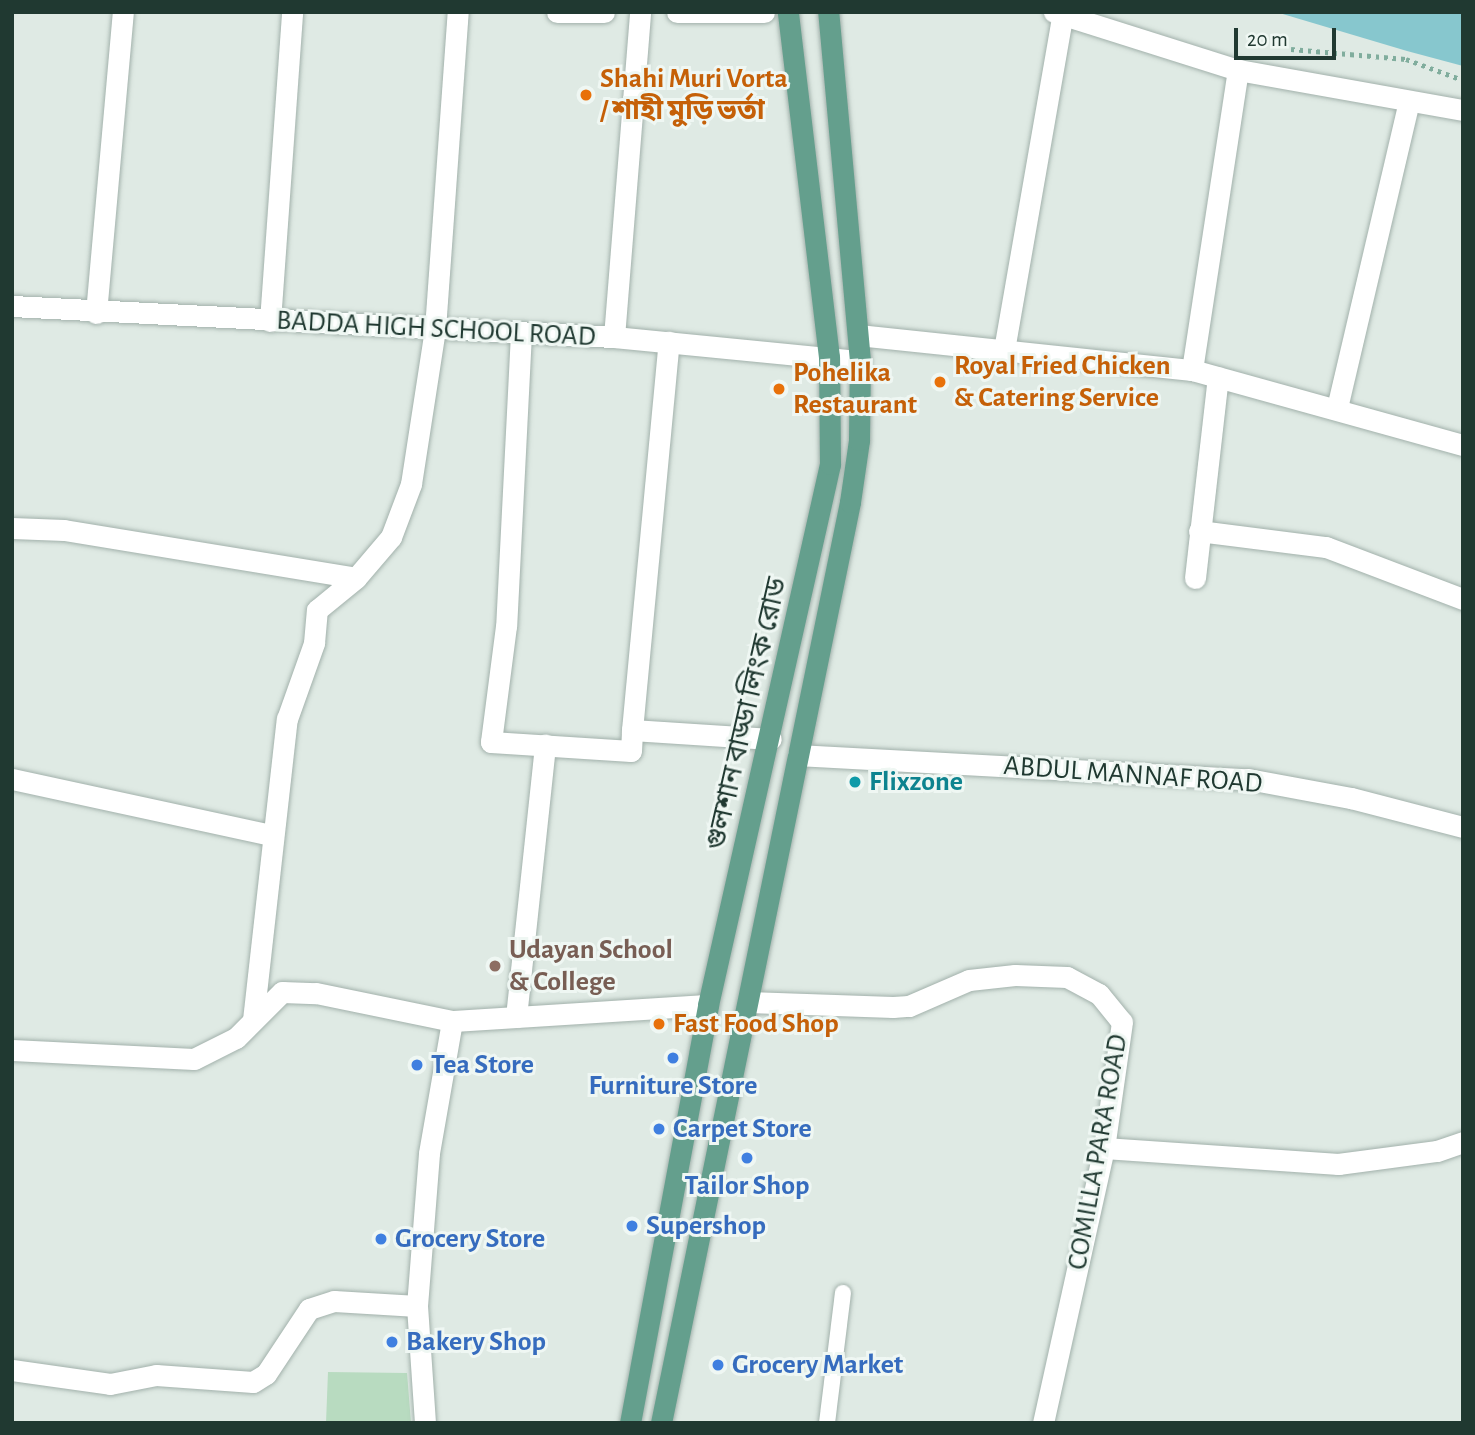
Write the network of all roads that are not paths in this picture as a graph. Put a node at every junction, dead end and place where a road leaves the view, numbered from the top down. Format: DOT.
graph roads {
  1 [pos="123,12"];
  2 [pos="292,12"];
  3 [pos="458,12"];
  4 [pos="557,12"];
  5 [pos="604,12"];
  6 [pos="640,12"];
  7 [pos="677,12"];
  8 [pos="764,12"];
  9 [pos="788,12"];
  10 [pos="828,12"];
  11 [pos="1059,13"];
  12 [pos="1238,70"];
  13 [pos="1409,101"];
  14 [pos="1463,110"];
  15 [pos="12,306"];
  16 [pos="96,313"];
  17 [pos="270,321"];
  18 [pos="435,329"];
  19 [pos="521,333"];
  20 [pos="858,335"];
  21 [pos="614,337"];
  22 [pos="669,342"];
  23 [pos="1004,350"];
  24 [pos="828,357"];
  25 [pos="860,360"];
  26 [pos="1192,370"];
  27 [pos="1218,377"];
  28 [pos="1337,408"];
  29 [pos="1463,445"];
  30 [pos="12,528"];
  31 [pos="1199,531"];
  32 [pos="356,578"];
  33 [pos="1195,578"];
  34 [pos="1463,599"];
  35 [pos="632,730"];
  36 [pos="771,739"];
  37 [pos="545,745"];
  38 [pos="798,755"];
  39 [pos="12,779"];
  40 [pos="1463,827"];
  41 [pos="271,835"];
  42 [pos="748,1002"];
  43 [pos="708,1004"];
  44 [pos="516,1017"];
  45 [pos="253,1020"];
  46 [pos="452,1021"];
  47 [pos="12,1050"];
  48 [pos="1463,1142"];
  49 [pos="1104,1148"];
  50 [pos="843,1293"];
  51 [pos="417,1306"];
  52 [pos="12,1370"];
  53 [pos="425,1423"];
  54 [pos="630,1423"];
  55 [pos="661,1423"];
  56 [pos="827,1423"];
  57 [pos="1043,1423"];
  1 -- 16 [label="street"];
  2 -- 17 [label="street"];
  3 -- 18 [label="street"];
  4 -- 5 [label="street"];
  6 -- 21 [label="street"];
  7 -- 8 [label="street"];
  9 -- 24 [label="main road, গুলশান বাড্ডা লিংক রোড"];
  10 -- 20 [label="main road, গুলশান বাড্ডা লিংক রোড"];
  11 -- 12 [label="street"];
  11 -- 23 [label="street"];
  12 -- 13 [label="street"];
  12 -- 26 [label="street"];
  13 -- 14 [label="street"];
  13 -- 28 [label="street"];
  15 -- 16 [label="street, BADDA HIGH SCHOOL ROAD"];
  16 -- 17 [label="street, BADDA HIGH SCHOOL ROAD"];
  17 -- 18 [label="street, BADDA HIGH SCHOOL ROAD"];
  18 -- 19 [label="street, BADDA HIGH SCHOOL ROAD"];
  18 -- 32 [label="street"];
  19 -- 21 [label="street, BADDA HIGH SCHOOL ROAD"];
  19 -- 37 [label="street"];
  20 -- 23 [label="street"];
  20 -- 25 [label="main road, গুলশান বাড্ডা লিংক রোড"];
  21 -- 22 [label="street, BADDA HIGH SCHOOL ROAD"];
  22 -- 24 [label="street, BADDA HIGH SCHOOL ROAD"];
  22 -- 35 [label="street"];
  23 -- 26 [label="street"];
  24 -- 25 [label="street, BADDA HIGH SCHOOL ROAD"];
  24 -- 36 [label="main road, গুলশান বাড্ডা লিংক রোড"];
  25 -- 38 [label="main road, গুলশান বাড্ডা লিংক রোড"];
  26 -- 27 [label="street"];
  27 -- 28 [label="street"];
  27 -- 31 [label="street"];
  28 -- 29 [label="street"];
  30 -- 32 [label="street"];
  31 -- 33 [label="street"];
  31 -- 34 [label="street"];
  32 -- 41 [label="street"];
  35 -- 36 [label="street"];
  35 -- 37 [label="street"];
  36 -- 43 [label="main road, গুলশান বাড্ডা লিংক রোড"];
  37 -- 44 [label="street"];
  38 -- 40 [label="street, ABDUL MANNAF ROAD"];
  38 -- 42 [label="main road, গুলশান বাড্ডা লিংক রোড"];
  39 -- 41 [label="street"];
  41 -- 45 [label="street"];
  42 -- 49 [label="street, COMILLA PARA ROAD"];
  42 -- 55 [label="main road, গুলশান বাড্ডা লিংক রোড"];
  43 -- 44 [label="street"];
  43 -- 54 [label="main road, গুলশান বাড্ডা লিংক রোড"];
  44 -- 46 [label="street"];
  45 -- 46 [label="street"];
  45 -- 47 [label="street"];
  46 -- 51 [label="street"];
  48 -- 49 [label="street"];
  49 -- 57 [label="street, COMILLA PARA ROAD"];
  50 -- 56 [label="lane"];
  51 -- 52 [label="street"];
  51 -- 53 [label="street"];
}
